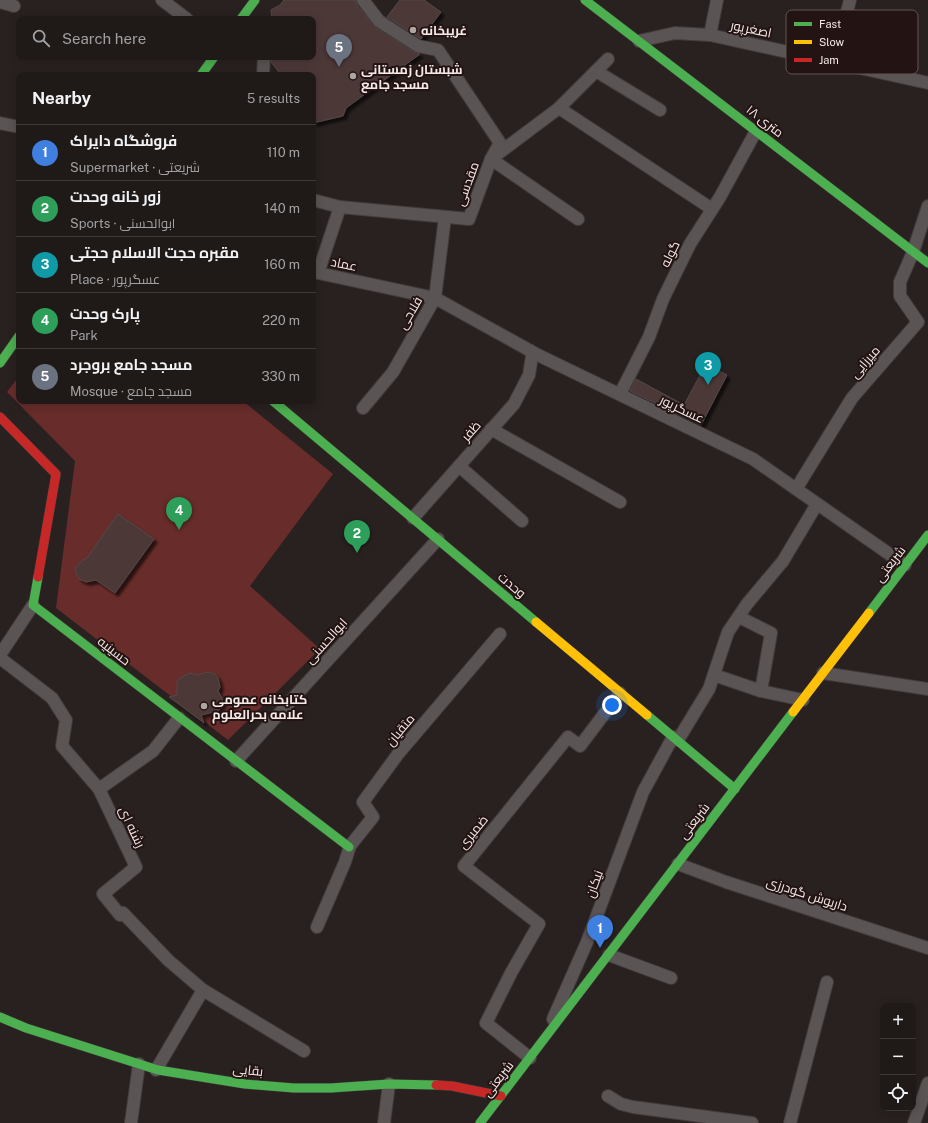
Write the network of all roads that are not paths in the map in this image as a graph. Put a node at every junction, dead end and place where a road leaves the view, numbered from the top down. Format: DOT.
graph roads {
  1 [pos="162,0"];
  2 [pos="255,0"];
  3 [pos="363,0"];
  4 [pos="585,0"];
  5 [pos="717,0"];
  6 [pos="850,0"];
  7 [pos="0,2"];
  8 [pos="14,6"];
  9 [pos="847,10"];
  10 [pos="183,16"];
  11 [pos="246,16"];
  12 [pos="710,35"];
  13 [pos="638,41"];
  14 [pos="786,52"];
  15 [pos="608,59"];
  16 [pos="208,60"];
  17 [pos="264,60"];
  18 [pos="596,71"];
  19 [pos="202,72"];
  20 [pos="264,72"];
  21 [pos="888,74"];
  22 [pos="928,83"];
  23 [pos="559,108"];
  24 [pos="660,110"];
  25 [pos="0,123"];
  26 [pos="16,126"];
  27 [pos="756,131"];
  28 [pos="491,159"];
  29 [pos="316,201"];
  30 [pos="928,206"];
  31 [pos="340,207"];
  32 [pos="712,209"];
  33 [pos="445,217"];
  34 [pos="578,220"];
  35 [pos="913,252"];
  36 [pos="928,264"];
  37 [pos="435,298"];
  38 [pos="16,340"];
  39 [pos="531,351"];
  40 [pos="0,363"];
  41 [pos="620,394"];
  42 [pos="277,404"];
  43 [pos="362,408"];
  44 [pos="0,417"];
  45 [pos="491,429"];
  46 [pos="459,466"];
  47 [pos="796,489"];
  48 [pos="620,502"];
  49 [pos="817,504"];
  50 [pos="413,518"];
  51 [pos="522,521"];
  52 [pos="928,535"];
  53 [pos="438,539"];
  54 [pos="905,565"];
  55 [pos="33,606"];
  56 [pos="739,617"];
  57 [pos="500,634"];
  58 [pos="0,655"];
  59 [pos="0,658"];
  60 [pos="823,673"];
  61 [pos="714,675"];
  62 [pos="928,689"];
  63 [pos="761,691"];
  64 [pos="620,692"];
  65 [pos="802,700"];
  66 [pos="179,718"];
  67 [pos="676,739"];
  68 [pos="236,761"];
  69 [pos="99,789"];
  70 [pos="735,789"];
  71 [pos="349,847"];
  72 [pos="678,864"];
  73 [pos="317,927"];
  74 [pos="928,948"];
  75 [pos="609,955"];
  76 [pos="671,978"];
  77 [pos="827,982"];
  78 [pos="203,990"];
  79 [pos="0,1017"];
  80 [pos="542,1042"];
  81 [pos="304,1051"];
  82 [pos="530,1058"];
  83 [pos="139,1064"];
  84 [pos="156,1070"];
  85 [pos="928,1083"];
  86 [pos="388,1084"];
  87 [pos="501,1096"];
  88 [pos="608,1096"];
  89 [pos="700,1119"];
  90 [pos="131,1123"];
  91 [pos="384,1123"];
  92 [pos="480,1123"];
  93 [pos="752,1123"];
  94 [pos="790,1123"];
  95 [pos="914,1123"];
  1 -- 10 [label="street"];
  2 -- 11 [label="street"];
  3 -- 28 [label="street"];
  4 -- 13 [label="street, ۱۸ متری"];
  5 -- 12 [label="street"];
  6 -- 9 [label="street"];
  7 -- 8 [label="street"];
  12 -- 13 [label="street, اصغرپور"];
  12 -- 14 [label="street, اصغرپور"];
  13 -- 27 [label="street, ۱۸ متری"];
  15 -- 18 [label="street, مقدسی"];
  16 -- 19 [label="street"];
  17 -- 20 [label="street"];
  18 -- 23 [label="street, مقدسی"];
  18 -- 24 [label="street"];
  21 -- 22 [label="street, اصغرپور"];
  23 -- 28 [label="street, مقدسی"];
  23 -- 32 [label="street"];
  25 -- 26 [label="street"];
  27 -- 32 [label="street, گوله"];
  27 -- 35 [label="street, ۱۸ متری"];
  28 -- 33 [label="street, مقدسی"];
  28 -- 34 [label="street"];
  29 -- 31 [label="street"];
  30 -- 35 [label="street"];
  31 -- 33 [label="street, مقدسی"];
  31 -- 37 [label="street, عماد"];
  32 -- 41 [label="street, گوله"];
  33 -- 37 [label="street, فلاحی"];
  35 -- 36 [label="street, ۱۸ متری"];
  35 -- 47 [label="street, میرزایی"];
  37 -- 39 [label="street, عسگرپور"];
  37 -- 43 [label="street, فلاحی"];
  38 -- 40 [label="street"];
  39 -- 41 [label="street, عسگرپور"];
  39 -- 45 [label="street, ظفر"];
  41 -- 47 [label="street, عسگرپور"];
  42 -- 50 [label="street, وحدت"];
  44 -- 55 [label="street"];
  45 -- 46 [label="street, ظفر"];
  45 -- 48 [label="street"];
  46 -- 50 [label="street, ظفر"];
  46 -- 51 [label="street"];
  47 -- 49 [label="street, عسگرپور"];
  49 -- 54 [label="street, عسگرپور"];
  49 -- 56 [label="street, نیکان"];
  50 -- 53 [label="street, وحدت"];
  52 -- 54 [label="street, شریعتی"];
  53 -- 64 [label="street, وحدت"];
  53 -- 68 [label="street, ابوالحسنی"];
  54 -- 60 [label="street, شریعتی"];
  55 -- 58 [label="street"];
  55 -- 66 [label="street, حسینیه"];
  56 -- 61 [label="street, نیکان"];
  56 -- 63 [label="street"];
  57 -- 71 [label="street, متقیان"];
  59 -- 69 [label="street, رشنه ای"];
  60 -- 62 [label="street"];
  60 -- 65 [label="street, شریعتی"];
  61 -- 63 [label="street"];
  61 -- 67 [label="street, نیکان"];
  63 -- 65 [label="street"];
  64 -- 67 [label="street, وحدت"];
  64 -- 82 [label="street, ضمیری"];
  65 -- 70 [label="street, شریعتی"];
  66 -- 68 [label="street, حسینیه"];
  66 -- 69 [label="street"];
  67 -- 70 [label="street, وحدت"];
  67 -- 80 [label="street, نیکان"];
  68 -- 71 [label="street, حسینیه"];
  69 -- 78 [label="street, رشنه ای"];
  70 -- 72 [label="street, شریعتی"];
  71 -- 73 [label="street"];
  72 -- 74 [label="street, داریوش گودرزی"];
  72 -- 75 [label="street, شریعتی"];
  75 -- 76 [label="street"];
  75 -- 80 [label="street, شریعتی"];
  77 -- 94 [label="street"];
  78 -- 81 [label="street"];
  78 -- 84 [label="street"];
  79 -- 83 [label="street, بقایی"];
  80 -- 82 [label="street, شریعتی"];
  82 -- 87 [label="street, شریعتی"];
  83 -- 84 [label="street, بقایی"];
  83 -- 90 [label="street"];
  84 -- 86 [label="street, بقایی"];
  85 -- 95 [label="street"];
  86 -- 87 [label="street, بقایی"];
  86 -- 91 [label="street"];
  87 -- 92 [label="street, شریعتی"];
  88 -- 89 [label="street"];
  89 -- 93 [label="street"];
}
